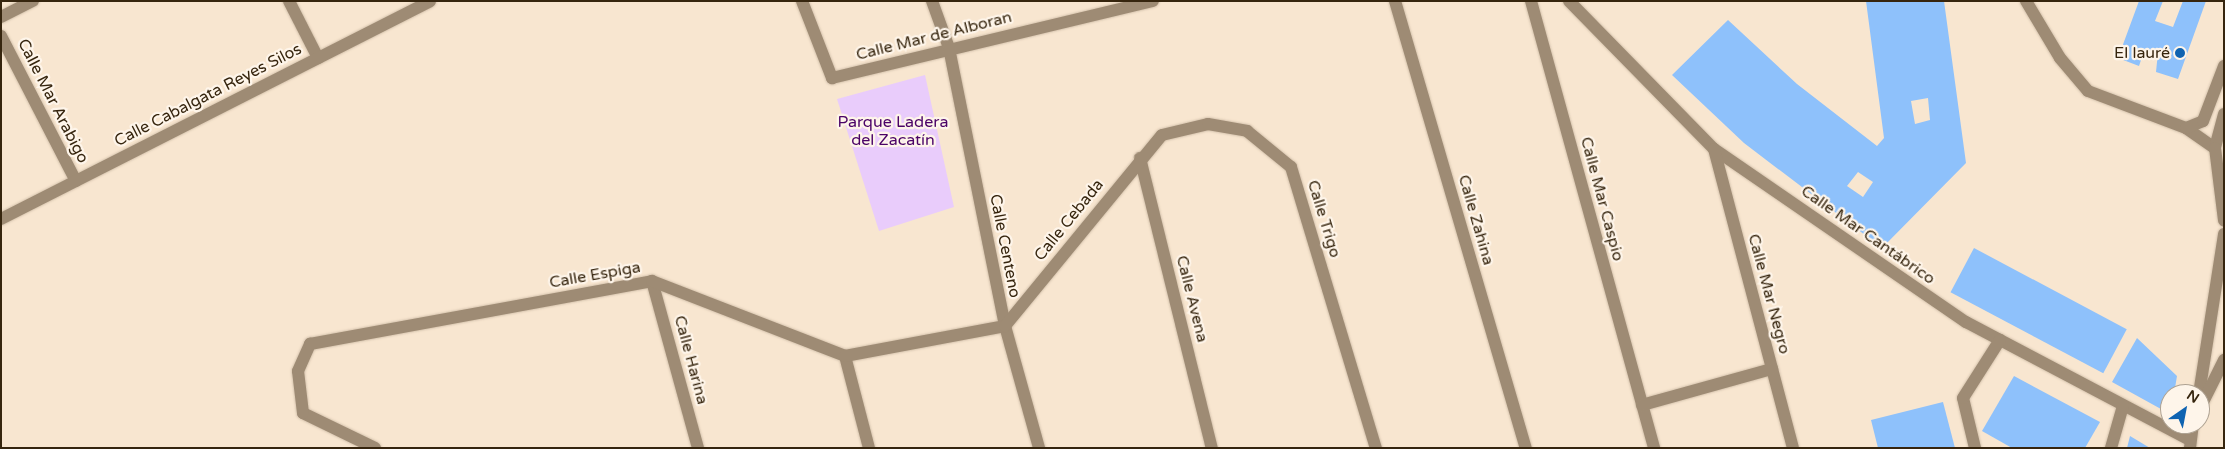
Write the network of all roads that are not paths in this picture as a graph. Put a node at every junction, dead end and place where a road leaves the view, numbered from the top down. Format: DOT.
graph roads {
  1 [pos="33,1"];
  2 [pos="289,1"];
  3 [pos="430,1"];
  4 [pos="802,1"];
  5 [pos="932,1"];
  6 [pos="1153,1"];
  7 [pos="1395,1"];
  8 [pos="1531,1"];
  9 [pos="1568,1"];
  10 [pos="2026,1"];
  11 [pos="1,17"];
  12 [pos="1,36"];
  13 [pos="949,48"];
  14 [pos="318,58"];
  15 [pos="2224,66"];
  16 [pos="2224,114"];
  17 [pos="2186,128"];
  18 [pos="2215,148"];
  19 [pos="1714,149"];
  20 [pos="1140,158"];
  21 [pos="76,180"];
  22 [pos="1,219"];
  23 [pos="2224,220"];
  24 [pos="2224,234"];
  25 [pos="652,281"];
  26 [pos="1005,326"];
  27 [pos="2000,340"];
  28 [pos="845,356"];
  29 [pos="2224,360"];
  30 [pos="1772,369"];
  31 [pos="2201,384"];
  32 [pos="2210,388"];
  33 [pos="1642,405"];
  34 [pos="2123,406"];
  35 [pos="2190,444"];
  36 [pos="1976,447"];
  37 [pos="375,448"];
  38 [pos="698,448"];
  39 [pos="869,448"];
  40 [pos="1039,448"];
  41 [pos="1212,448"];
  42 [pos="1376,448"];
  43 [pos="1526,448"];
  44 [pos="1654,448"];
  45 [pos="1793,448"];
  46 [pos="2111,448"];
  1 -- 11 [label="street"];
  2 -- 14 [label="street"];
  3 -- 14 [label="street, Calle Cabalgata Reyes Silos"];
  4 -- 13 [label="street, Calle Mar de Alboran"];
  5 -- 13 [label="street, Calle Centeno"];
  6 -- 13 [label="street, Calle Mar de Alboran"];
  7 -- 43 [label="street, Calle Zahina"];
  8 -- 33 [label="street, Calle Mar Caspio"];
  9 -- 19 [label="street, Calle Mar Cantábrico"];
  10 -- 17 [label="street"];
  12 -- 21 [label="street, Calle Mar Arabigo"];
  13 -- 26 [label="street, Calle Centeno"];
  14 -- 21 [label="street, Calle Cabalgata Reyes Silos"];
  15 -- 17 [label="street"];
  16 -- 18 [label="street"];
  17 -- 18 [label="street"];
  18 -- 23 [label="street"];
  19 -- 27 [label="street, Calle Mar Cantábrico"];
  19 -- 30 [label="street, Calle Mar Negro"];
  20 -- 26 [label="street, Calle Cebada"];
  20 -- 41 [label="street, Calle Avena"];
  20 -- 42 [label="street, Calle Trigo"];
  21 -- 22 [label="street, Calle Cabalgata Reyes Silos"];
  24 -- 31 [label="street"];
  25 -- 28 [label="street, Calle Espiga"];
  25 -- 37 [label="street, Calle Espiga"];
  25 -- 38 [label="street, Calle Harina"];
  26 -- 28 [label="street"];
  26 -- 40 [label="street, Calle Centeno"];
  27 -- 34 [label="street, Calle Mar Cantábrico"];
  27 -- 36 [label="street"];
  28 -- 39 [label="street"];
  29 -- 32 [label="street"];
  30 -- 33 [label="street"];
  30 -- 45 [label="street, Calle Mar Negro"];
  33 -- 44 [label="street, Calle Mar Caspio"];
  34 -- 35 [label="street, Calle Mar Cantábrico"];
  34 -- 46 [label="street"];
}
